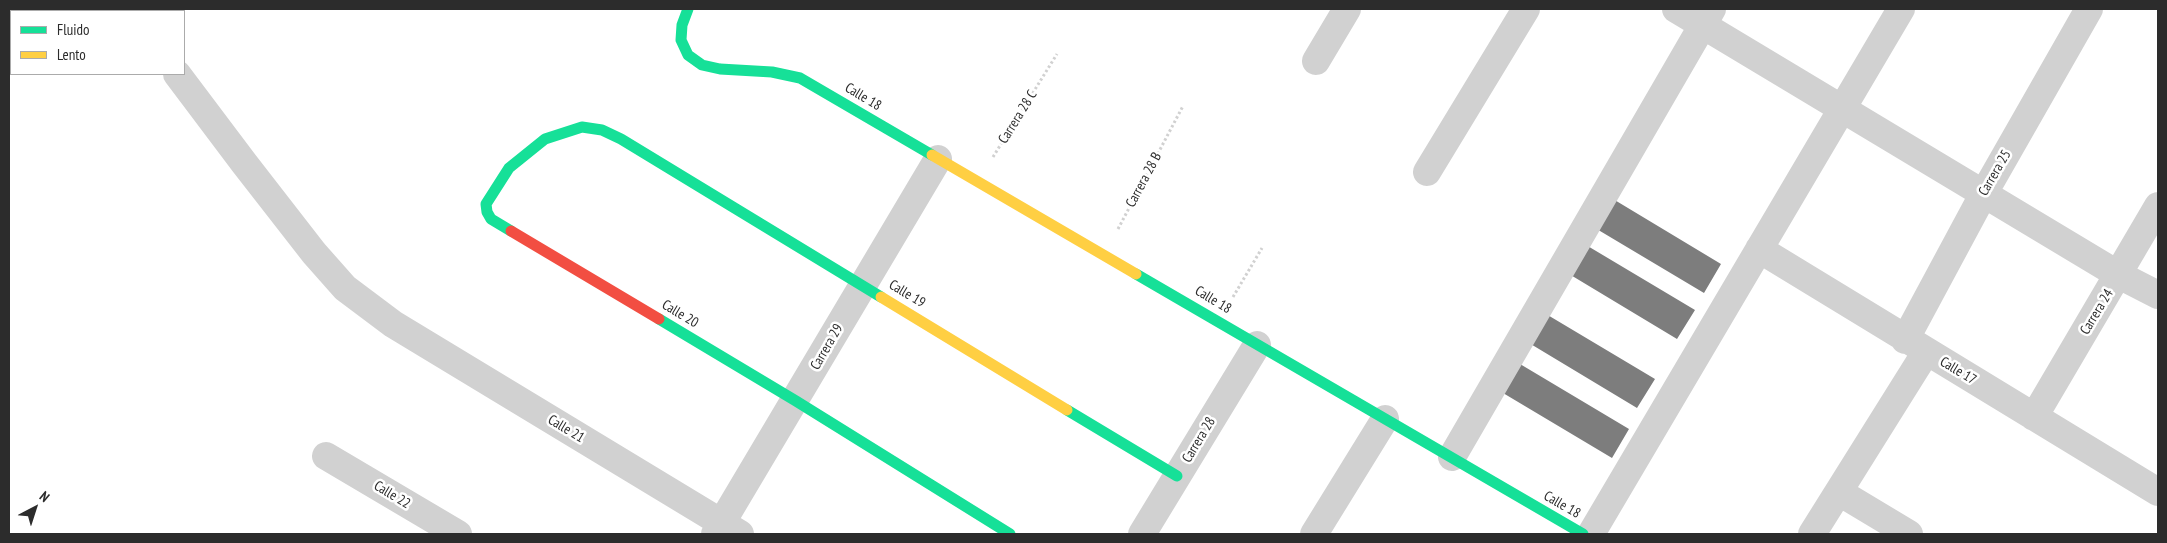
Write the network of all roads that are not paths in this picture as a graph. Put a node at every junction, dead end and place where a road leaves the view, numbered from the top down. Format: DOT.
graph roads {
  1 [pos="688,9"];
  2 [pos="1347,9"];
  3 [pos="1526,9"];
  4 [pos="1676,9"];
  5 [pos="1901,9"];
  6 [pos="2089,9"];
  7 [pos="1708,17"];
  8 [pos="1316,61"];
  9 [pos="178,75"];
  10 [pos="1842,108"];
  11 [pos="621,139"];
  12 [pos="938,159"];
  13 [pos="1427,172"];
  14 [pos="1984,193"];
  15 [pos="2158,206"];
  16 [pos="1759,249"];
  17 [pos="2119,275"];
  18 [pos="863,285"];
  19 [pos="2158,296"];
  20 [pos="1257,345"];
  21 [pos="1916,346"];
  22 [pos="796,401"];
  23 [pos="2034,417"];
  24 [pos="1385,420"];
  25 [pos="326,456"];
  26 [pos="1452,458"];
  27 [pos="1177,476"];
  28 [pos="1839,492"];
  29 [pos="2158,492"];
  30 [pos="725,531"];
  31 [pos="458,534"];
  32 [pos="1010,534"];
  33 [pos="1142,534"];
  34 [pos="1314,534"];
  35 [pos="1583,534"];
  36 [pos="1591,534"];
  37 [pos="1812,534"];
  38 [pos="1909,534"];
  1 -- 12 [label="street, Calle 18"];
  2 -- 8 [label="street"];
  3 -- 13 [label="street"];
  4 -- 7 [label="street"];
  5 -- 10 [label="street"];
  6 -- 14 [label="street, Carrera 25"];
  7 -- 10 [label="street"];
  7 -- 26 [label="street"];
  9 -- 30 [label="street, Calle 21"];
  10 -- 14 [label="street"];
  10 -- 16 [label="street"];
  11 -- 18 [label="street, Calle 19"];
  11 -- 22 [label="street, Calle 20"];
  12 -- 18 [label="street, Carrera 29"];
  12 -- 20 [label="street, Calle 18"];
  14 -- 17 [label="street"];
  14 -- 21 [label="street, Carrera 25"];
  15 -- 17 [label="street, Carrera 24"];
  16 -- 21 [label="street, Calle 17"];
  16 -- 36 [label="street"];
  17 -- 19 [label="street"];
  17 -- 23 [label="street, Carrera 24"];
  18 -- 22 [label="street, Carrera 29"];
  18 -- 27 [label="street, Calle 19"];
  20 -- 24 [label="street, Calle 18"];
  20 -- 27 [label="street, Carrera 28"];
  21 -- 23 [label="street, Calle 17"];
  21 -- 28 [label="street, Carrera 25"];
  22 -- 30 [label="street, Carrera 29"];
  22 -- 32 [label="street, Calle 20"];
  23 -- 29 [label="street, Calle 17"];
  24 -- 26 [label="street, Calle 18"];
  24 -- 34 [label="street"];
  25 -- 31 [label="street, Calle 22"];
  26 -- 35 [label="street, Calle 18"];
  27 -- 33 [label="street, Carrera 28"];
  28 -- 37 [label="street, Carrera 25"];
  28 -- 38 [label="street"];
}
